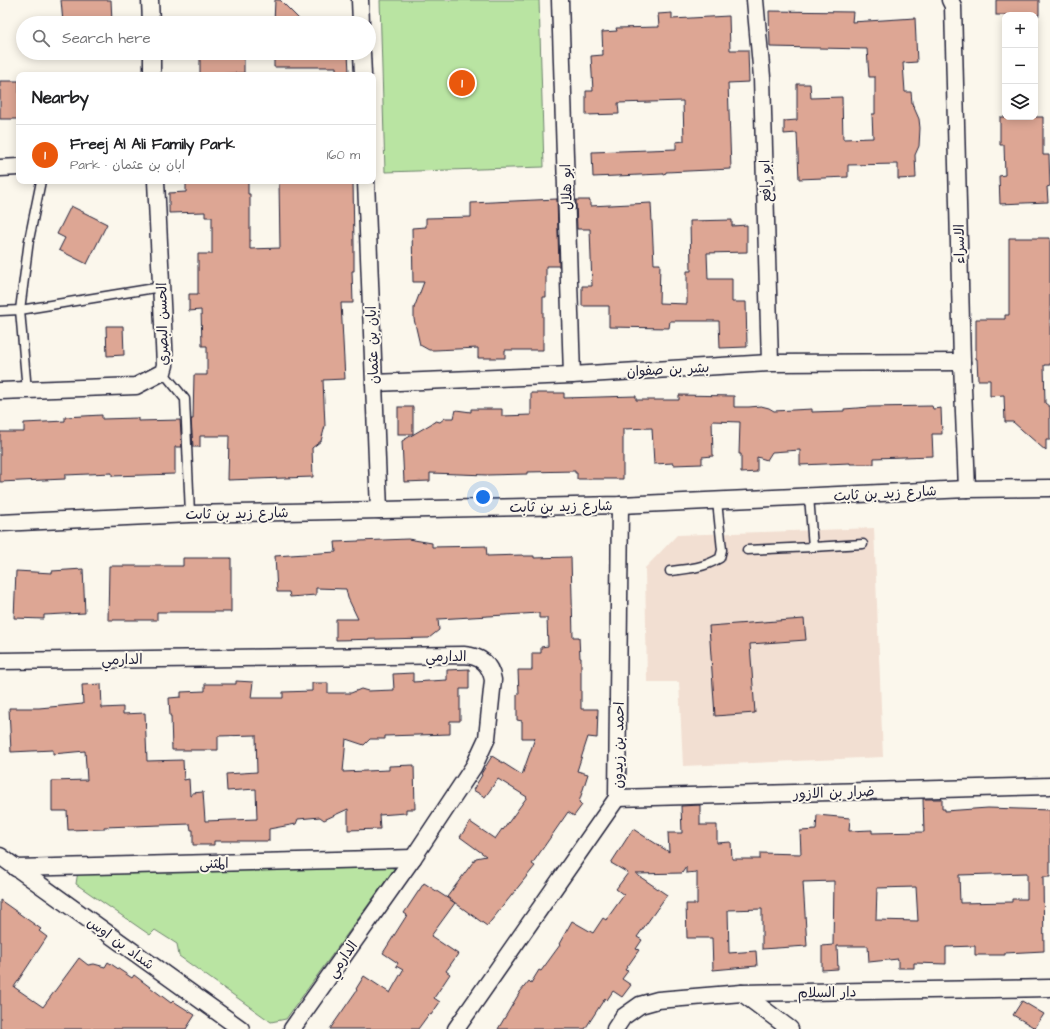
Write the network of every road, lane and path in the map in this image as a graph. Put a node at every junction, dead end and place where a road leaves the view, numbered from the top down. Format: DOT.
graph roads {
  1 [pos="150,0"];
  2 [pos="360,0"];
  3 [pos="560,0"];
  4 [pos="755,0"];
  5 [pos="950,0"];
  6 [pos="151,16"];
  7 [pos="361,16"];
  8 [pos="152,60"];
  9 [pos="362,60"];
  10 [pos="152,72"];
  11 [pos="363,72"];
  12 [pos="16,167"];
  13 [pos="0,168"];
  14 [pos="40,184"];
  15 [pos="156,184"];
  16 [pos="366,184"];
  17 [pos="161,287"];
  18 [pos="20,310"];
  19 [pos="0,311"];
  20 [pos="962,362"];
  21 [pos="770,363"];
  22 [pos="163,372"];
  23 [pos="572,375"];
  24 [pos="374,383"];
  25 [pos="27,390"];
  26 [pos="0,391"];
  27 [pos="1050,488"];
  28 [pos="967,489"];
  29 [pos="809,496"];
  30 [pos="717,501"];
  31 [pos="620,505"];
  32 [pos="379,510"];
  33 [pos="190,514"];
  34 [pos="0,523"];
  35 [pos="863,544"];
  36 [pos="812,547"];
  37 [pos="747,550"];
  38 [pos="670,570"];
  39 [pos="0,661"];
  40 [pos="1050,786"];
  41 [pos="617,798"];
  42 [pos="0,856"];
  43 [pos="413,858"];
  44 [pos="16,868"];
  45 [pos="1050,988"];
  46 [pos="742,993"];
  47 [pos="242,1029"];
  48 [pos="292,1029"];
  49 [pos="456,1029"];
  50 [pos="615,1029"];
  51 [pos="790,1029"];
  1 -- 6 [label="street"];
  2 -- 7 [label="street"];
  3 -- 23 [label="street, ابو هلال"];
  4 -- 21 [label="street, ابو رافع"];
  5 -- 20 [label="street, الاسراء"];
  8 -- 10 [label="street"];
  9 -- 11 [label="street"];
  12 -- 13 [label="street"];
  14 -- 18 [label="lane"];
  15 -- 17 [label="street, الحسن البصري"];
  16 -- 24 [label="street, ابان بن عثمان"];
  17 -- 18 [label="lane"];
  17 -- 22 [label="street, الحسن البصري"];
  18 -- 19 [label="lane"];
  18 -- 25 [label="lane"];
  20 -- 21 [label="street, بشر بن صفوان"];
  20 -- 28 [label="street, الاسراء"];
  21 -- 23 [label="street, بشر بن صفوان"];
  22 -- 25 [label="street, الحسن البصري"];
  22 -- 33 [label="lane"];
  23 -- 24 [label="street, بشر بن صفوان"];
  24 -- 32 [label="street, ابان بن عثمان"];
  25 -- 26 [label="street, الحسن البصري"];
  27 -- 28 [label="street, شارع زيد بن ثابت"];
  28 -- 29 [label="street, شارع زيد بن ثابت"];
  29 -- 30 [label="street, شارع زيد بن ثابت"];
  29 -- 36 [label="lane"];
  30 -- 31 [label="street, شارع زيد بن ثابت"];
  30 -- 38 [label="lane"];
  31 -- 32 [label="street, شارع زيد بن ثابت"];
  31 -- 41 [label="street, احمد بن زيدون"];
  32 -- 33 [label="street, شارع زيد بن ثابت"];
  33 -- 34 [label="street, شارع زيد بن ثابت"];
  35 -- 36 [label="lane"];
  36 -- 37 [label="lane"];
  39 -- 43 [label="street, الدارمي"];
  40 -- 41 [label="street, ضرار بن الازور"];
  41 -- 49 [label="street, احمد بن زيدون"];
  42 -- 44 [label="street, شداد بن اوس"];
  43 -- 44 [label="street, المثنى"];
  43 -- 48 [label="street, الدارمي"];
  44 -- 47 [label="street, شداد بن اوس"];
  45 -- 46 [label="street, دار السلام"];
  46 -- 50 [label="street, دار السلام"];
  46 -- 51 [label="street"];
}
